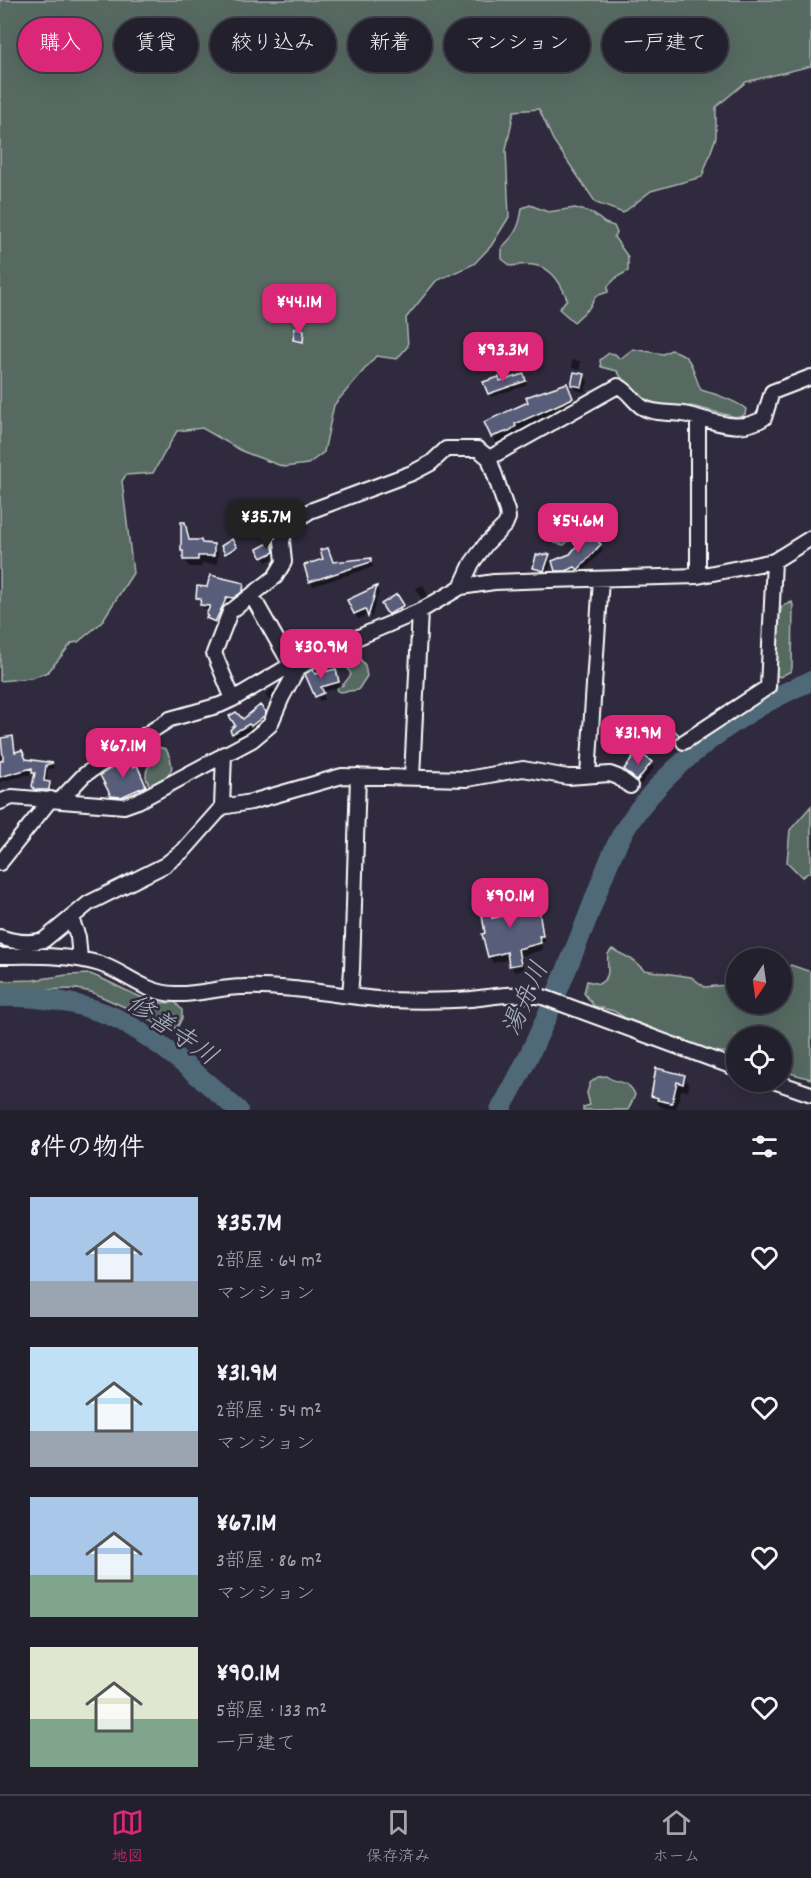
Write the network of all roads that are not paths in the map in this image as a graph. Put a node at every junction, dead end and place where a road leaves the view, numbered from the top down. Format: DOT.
graph roads {
  1 [pos="811,376"];
  2 [pos="698,418"];
  3 [pos="489,458"];
  4 [pos="811,538"];
  5 [pos="774,561"];
  6 [pos="698,576"];
  7 [pos="601,579"];
  8 [pos="461,587"];
  9 [pos="252,596"];
  10 [pos="420,610"];
  11 [pos="294,666"];
  12 [pos="233,699"];
  13 [pos="684,742"];
  14 [pos="224,754"];
  15 [pos="358,776"];
  16 [pos="588,776"];
  17 [pos="412,777"];
  18 [pos="630,786"];
  19 [pos="55,800"];
  20 [pos="0,802"];
  21 [pos="222,807"];
  22 [pos="0,863"];
  23 [pos="71,918"];
  24 [pos="0,937"];
  25 [pos="0,956"];
  26 [pos="80,959"];
  27 [pos="350,996"];
  28 [pos="726,1064"];
  29 [pos="792,1087"];
  30 [pos="811,1094"];
  1 -- 2 [label="street"];
  2 -- 3 [label="street"];
  2 -- 6 [label="street"];
  3 -- 8 [label="street"];
  3 -- 9 [label="street"];
  4 -- 5 [label="street"];
  5 -- 6 [label="street"];
  5 -- 13 [label="street"];
  6 -- 7 [label="street"];
  7 -- 8 [label="street"];
  7 -- 16 [label="street"];
  8 -- 10 [label="street"];
  9 -- 11 [label="street"];
  9 -- 12 [label="street"];
  10 -- 11 [label="street"];
  10 -- 17 [label="street"];
  11 -- 12 [label="street"];
  11 -- 14 [label="street"];
  12 -- 19 [label="street"];
  14 -- 19 [label="street"];
  14 -- 21 [label="street"];
  15 -- 17 [label="street"];
  15 -- 21 [label="street"];
  15 -- 27 [label="street"];
  16 -- 17 [label="street"];
  16 -- 18 [label="street"];
  19 -- 20 [label="street"];
  19 -- 22 [label="street"];
  21 -- 23 [label="street"];
  23 -- 24 [label="street"];
  23 -- 26 [label="street"];
  25 -- 26 [label="street"];
  26 -- 27 [label="street"];
  27 -- 28 [label="street"];
  29 -- 30 [label="street"];
}
